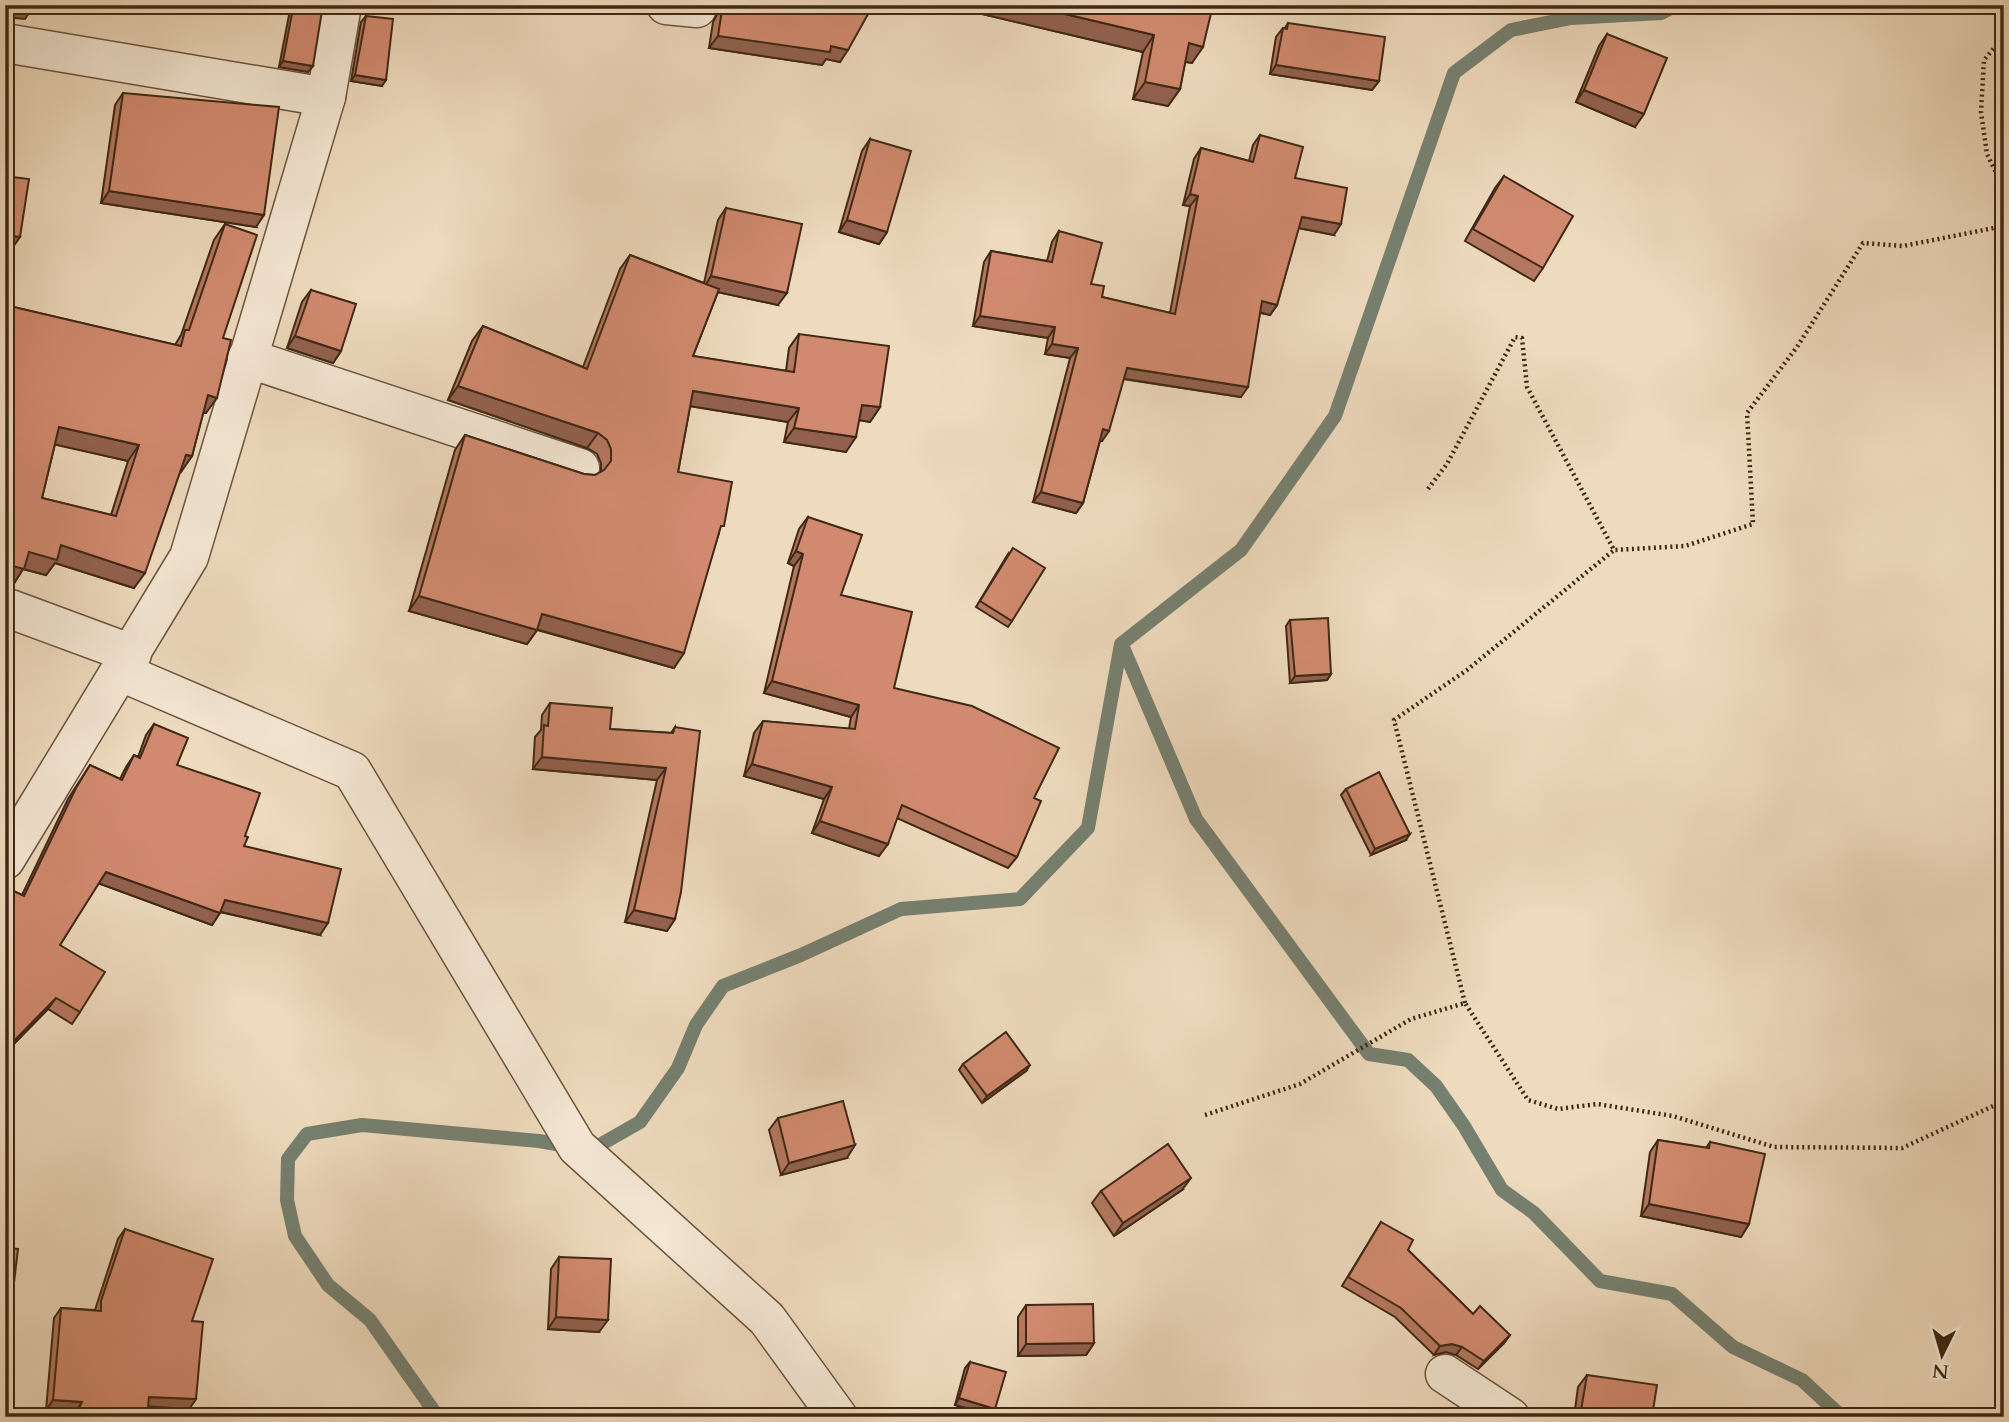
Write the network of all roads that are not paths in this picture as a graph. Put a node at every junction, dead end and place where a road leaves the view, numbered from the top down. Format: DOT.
graph roads {
  1 [pos="342,5"];
  2 [pos="5,43"];
  3 [pos="326,97"];
  4 [pos="247,358"];
  5 [pos="580,468"];
  6 [pos="5,607"];
  7 [pos="127,663"];
  8 [pos="5,860"];
  9 [pos="1445,1374"];
  10 [pos="838,1417"];
  11 [pos="1510,1417"];
  1 -- 3 [label="street"];
  2 -- 3 [label="street"];
  3 -- 4 [label="street"];
  4 -- 5 [label="street"];
  4 -- 7 [label="street"];
  6 -- 7 [label="street"];
  7 -- 8 [label="street"];
  7 -- 10 [label="street"];
  9 -- 11 [label="street"];
}
